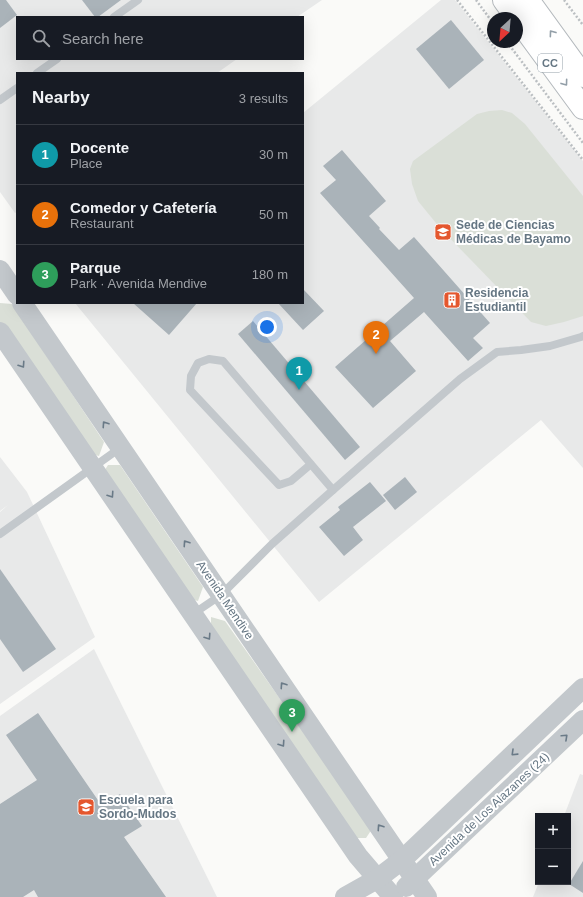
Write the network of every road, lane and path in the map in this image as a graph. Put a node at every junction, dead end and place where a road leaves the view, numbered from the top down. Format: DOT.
graph roads {
  1 [pos="138,0"];
  2 [pos="457,0"];
  3 [pos="476,0"];
  4 [pos="504,0"];
  5 [pos="528,0"];
  6 [pos="564,0"];
  7 [pos="513,12"];
  8 [pos="487,15"];
  9 [pos="115,16"];
  10 [pos="583,25"];
  11 [pos="523,26"];
  12 [pos="511,48"];
  13 [pos="56,60"];
  14 [pos="38,72"];
  15 [pos="583,76"];
  16 [pos="16,89"];
  17 [pos="0,100"];
  18 [pos="582,103"];
  19 [pos="583,143"];
  20 [pos="583,160"];
  21 [pos="0,270"];
  22 [pos="16,294"];
  23 [pos="23,304"];
  24 [pos="0,332"];
  25 [pos="583,336"];
  26 [pos="121,447"];
  27 [pos="310,464"];
  28 [pos="92,467"];
  29 [pos="333,490"];
  30 [pos="0,534"];
  31 [pos="221,595"];
  32 [pos="192,614"];
  33 [pos="583,688"];
  34 [pos="583,720"];
  35 [pos="402,860"];
  36 [pos="377,879"];
  37 [pos="415,879"];
  38 [pos="345,897"];
  39 [pos="393,897"];
  40 [pos="427,897"];
  1 -- 9 [label="lane"];
  2 -- 20 [label="path"];
  3 -- 8 [label="path"];
  4 -- 7 [label="highway, CC"];
  15 -- 5 [label="highway, CC, one-way"];
  6 -- 10 [label="path"];
  11 -- 18 [label="highway, CC, one-way"];
  12 -- 19 [label="path"];
  13 -- 14 [label="lane"];
  16 -- 17 [label="lane"];
  21 -- 22 [label="street"];
  26 -- 23 [label="street, Avenida Mendive, one-way"];
  24 -- 28 [label="street, one-way"];
  25 -- 29 [label="lane"];
  26 -- 28 [label="lane"];
  31 -- 26 [label="street, Avenida Mendive, one-way"];
  27 -- 27 [label="lane"];
  27 -- 29 [label="lane"];
  28 -- 30 [label="lane"];
  28 -- 32 [label="street, one-way"];
  29 -- 31 [label="lane"];
  31 -- 32 [label="lane"];
  35 -- 31 [label="street, Avenida Mendive, one-way"];
  32 -- 36 [label="street, one-way"];
  33 -- 35 [label="street, Avenida de Los Alazanes (24), one-way"];
  37 -- 34 [label="street, Avenida de Los Alazanes (24), one-way"];
  35 -- 36 [label="street, Avenida de Los Alazanes (24)"];
  35 -- 37 [label="street, Avenida Mendive"];
  36 -- 38 [label="street, Avenida de Los Alazanes (24)"];
  36 -- 39 [label="street"];
  37 -- 39 [label="street, Avenida de Los Alazanes (24)"];
  37 -- 40 [label="street, Avenida Mendive"];
}
